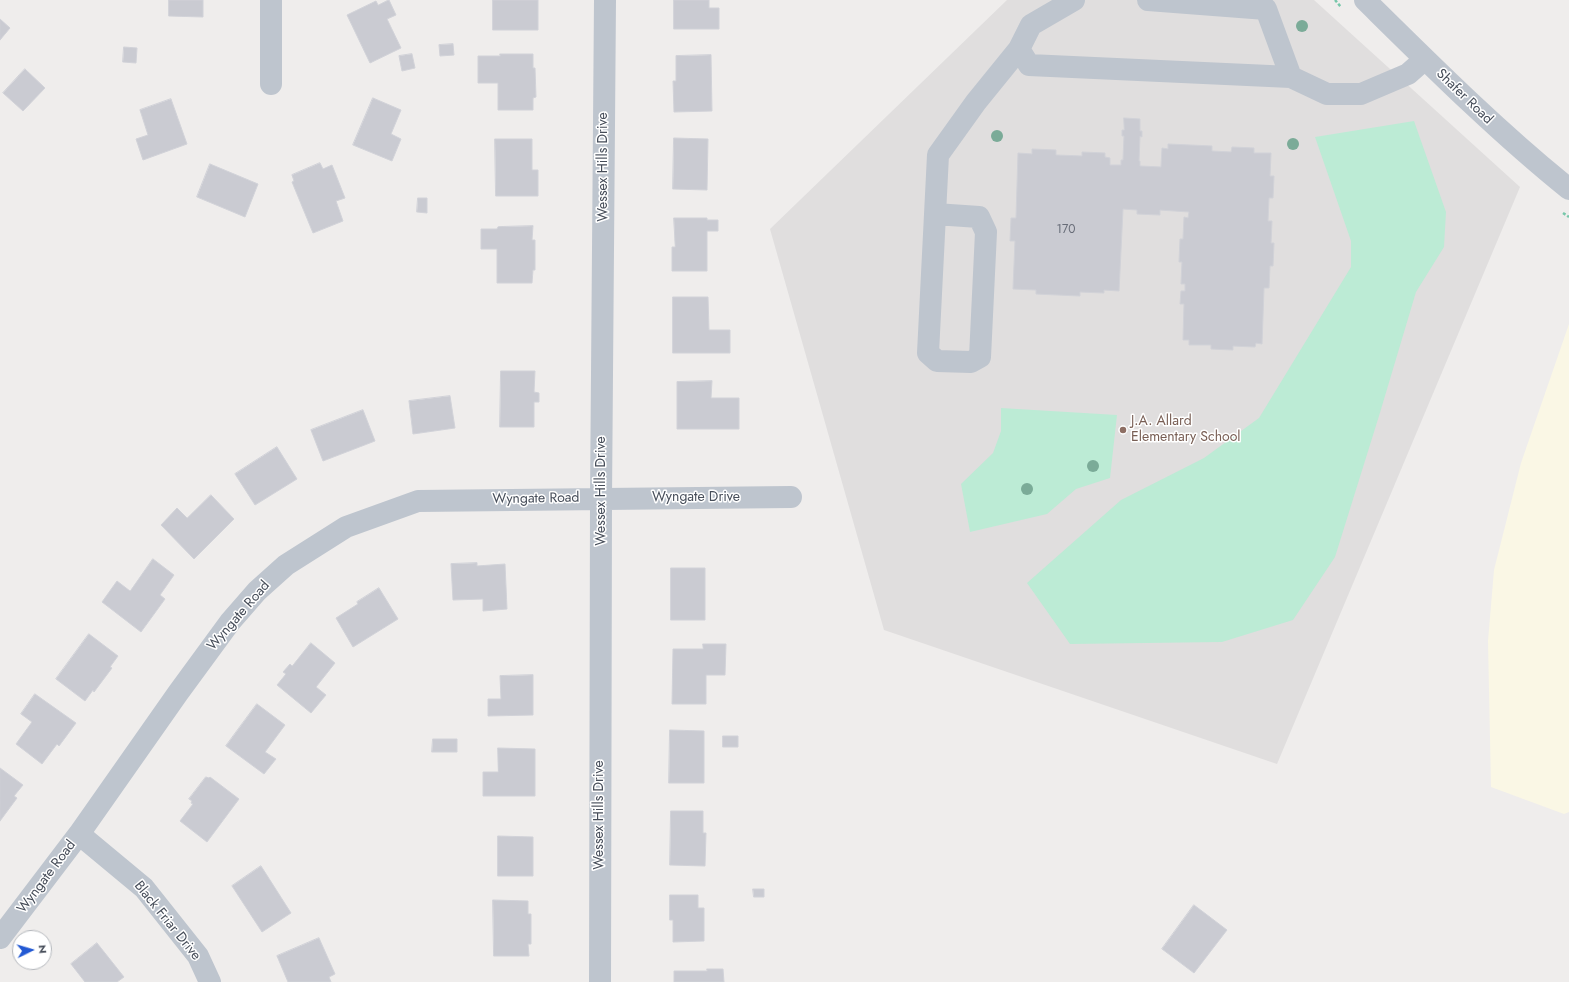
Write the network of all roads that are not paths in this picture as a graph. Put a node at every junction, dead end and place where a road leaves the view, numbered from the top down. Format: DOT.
graph roads {
  1 [pos="271,0"];
  2 [pos="605,0"];
  3 [pos="1074,0"];
  4 [pos="1148,0"];
  5 [pos="1364,0"];
  6 [pos="1018,49"];
  7 [pos="1425,59"];
  8 [pos="1291,77"];
  9 [pos="271,84"];
  10 [pos="1569,189"];
  11 [pos="935,214"];
  12 [pos="791,497"];
  13 [pos="601,499"];
  14 [pos="79,834"];
  15 [pos="0,938"];
  16 [pos="210,982"];
  17 [pos="600,982"];
  1 -- 9 [label="street"];
  2 -- 13 [label="street, Wessex Hills Drive"];
  3 -- 6 [label="street"];
  4 -- 8 [label="street"];
  5 -- 7 [label="street, Shafer Road"];
  6 -- 8 [label="street"];
  6 -- 11 [label="street"];
  7 -- 8 [label="street"];
  7 -- 10 [label="street, Shafer Road"];
  11 -- 11 [label="street"];
  12 -- 13 [label="street, Wyngate Drive"];
  13 -- 14 [label="street, Wyngate Road"];
  13 -- 17 [label="street, Wessex Hills Drive"];
  14 -- 15 [label="street, Wyngate Road"];
  14 -- 16 [label="street, Black Friar Drive"];
}
